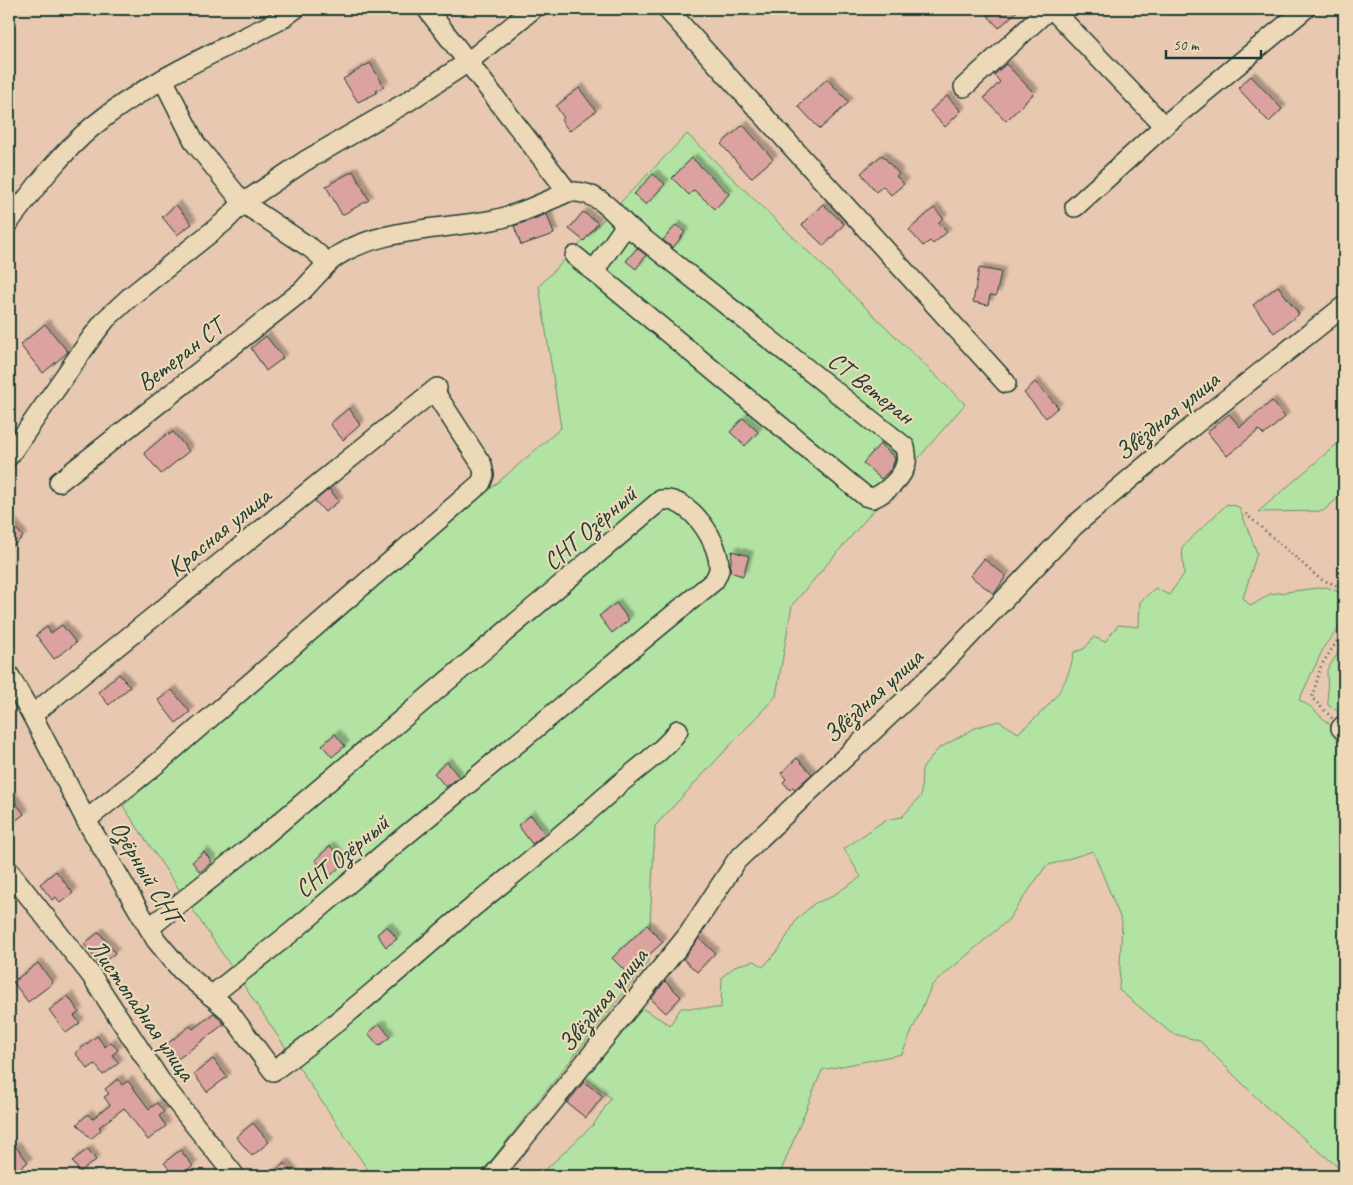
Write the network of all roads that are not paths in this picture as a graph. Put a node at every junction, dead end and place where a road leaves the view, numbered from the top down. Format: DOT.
graph roads {
  1 [pos="295,9"];
  2 [pos="427,9"];
  3 [pos="533,9"];
  4 [pos="667,9"];
  5 [pos="1050,9"];
  6 [pos="1305,9"];
  7 [pos="468,62"];
  8 [pos="163,79"];
  9 [pos="964,87"];
  10 [pos="1164,126"];
  11 [pos="568,192"];
  12 [pos="243,203"];
  13 [pos="1075,207"];
  14 [pos="9,222"];
  15 [pos="626,225"];
  16 [pos="575,256"];
  17 [pos="328,263"];
  18 [pos="594,271"];
  19 [pos="1344,306"];
  20 [pos="1006,383"];
  21 [pos="9,456"];
  22 [pos="59,482"];
  23 [pos="9,675"];
  24 [pos="32,715"];
  25 [pos="678,730"];
  26 [pos="86,820"];
  27 [pos="9,871"];
  28 [pos="149,928"];
  29 [pos="211,996"];
  30 [pos="236,1176"];
  31 [pos="493,1176"];
  1 -- 8 [label="street"];
  2 -- 7 [label="street"];
  3 -- 7 [label="street"];
  4 -- 20 [label="street"];
  5 -- 9 [label="street"];
  5 -- 10 [label="street"];
  6 -- 10 [label="street"];
  7 -- 11 [label="street"];
  7 -- 12 [label="street"];
  8 -- 12 [label="street"];
  8 -- 14 [label="street"];
  10 -- 13 [label="street"];
  11 -- 15 [label="street, СТ Ветеран"];
  11 -- 17 [label="street, Ветеран СТ"];
  12 -- 17 [label="street"];
  12 -- 21 [label="street"];
  15 -- 18 [label="street"];
  15 -- 18 [label="street, СТ Ветеран"];
  16 -- 18 [label="street, СТ Ветеран"];
  17 -- 22 [label="street, Ветеран СТ"];
  19 -- 31 [label="street, Звёздная улица"];
  23 -- 24 [label="street, Озёрный СНТ"];
  24 -- 26 [label="street, Озёрный СНТ"];
  24 -- 26 [label="street, Красная улица"];
  25 -- 29 [label="street, Озёрный СНТ"];
  26 -- 28 [label="street, Озёрный СНТ"];
  27 -- 30 [label="street, Листопадная улица"];
  28 -- 29 [label="street, Озёрный СНТ"];
  28 -- 29 [label="street, СНТ Озёрный"];
}
